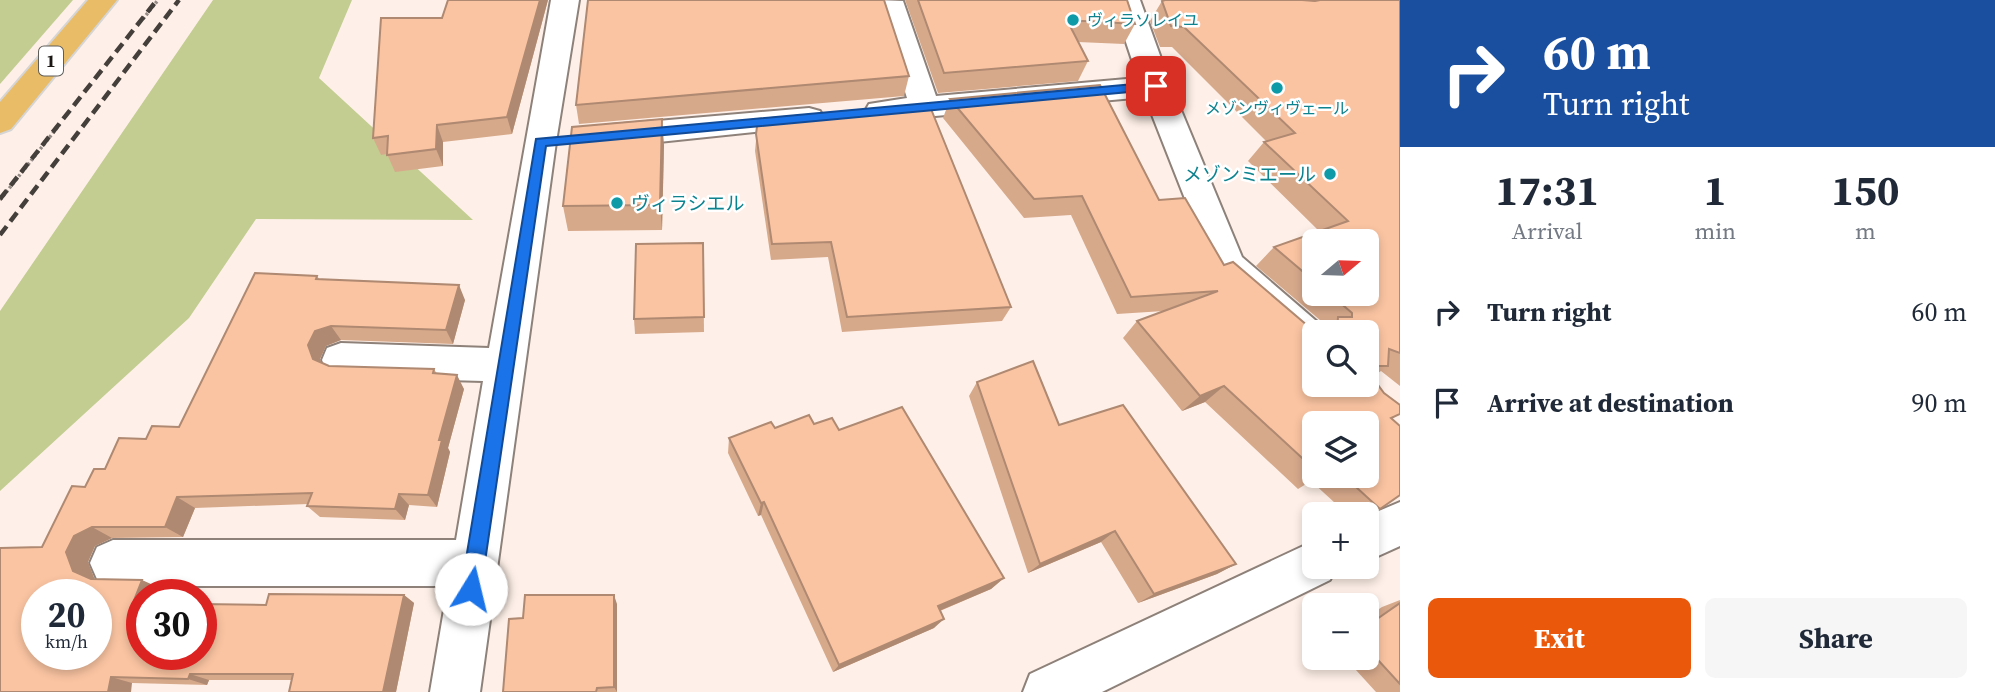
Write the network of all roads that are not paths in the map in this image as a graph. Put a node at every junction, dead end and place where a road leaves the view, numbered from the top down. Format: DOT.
graph roads {
  1 [pos="103,0"];
  2 [pos="565,0"];
  3 [pos="889,1"];
  4 [pos="1138,8"];
  5 [pos="1156,86"];
  6 [pos="925,107"];
  7 [pos="0,122"];
  8 [pos="563,140"];
  9 [pos="1302,330"];
  10 [pos="341,360"];
  11 [pos="506,365"];
  12 [pos="1400,523"];
  13 [pos="1379,533"];
  14 [pos="113,563"];
  15 [pos="475,563"];
  16 [pos="1302,570"];
  17 [pos="455,692"];
  18 [pos="1048,692"];
  1 -- 7 [label="main road, 1"];
  2 -- 8 [label="street"];
  3 -- 6 [label="street"];
  4 -- 5 [label="street"];
  5 -- 6 [label="street"];
  5 -- 9 [label="street"];
  6 -- 8 [label="street"];
  8 -- 11 [label="street"];
  10 -- 11 [label="street"];
  11 -- 15 [label="street"];
  12 -- 13 [label="street"];
  14 -- 15 [label="street"];
  15 -- 17 [label="street"];
  16 -- 18 [label="street"];
}
